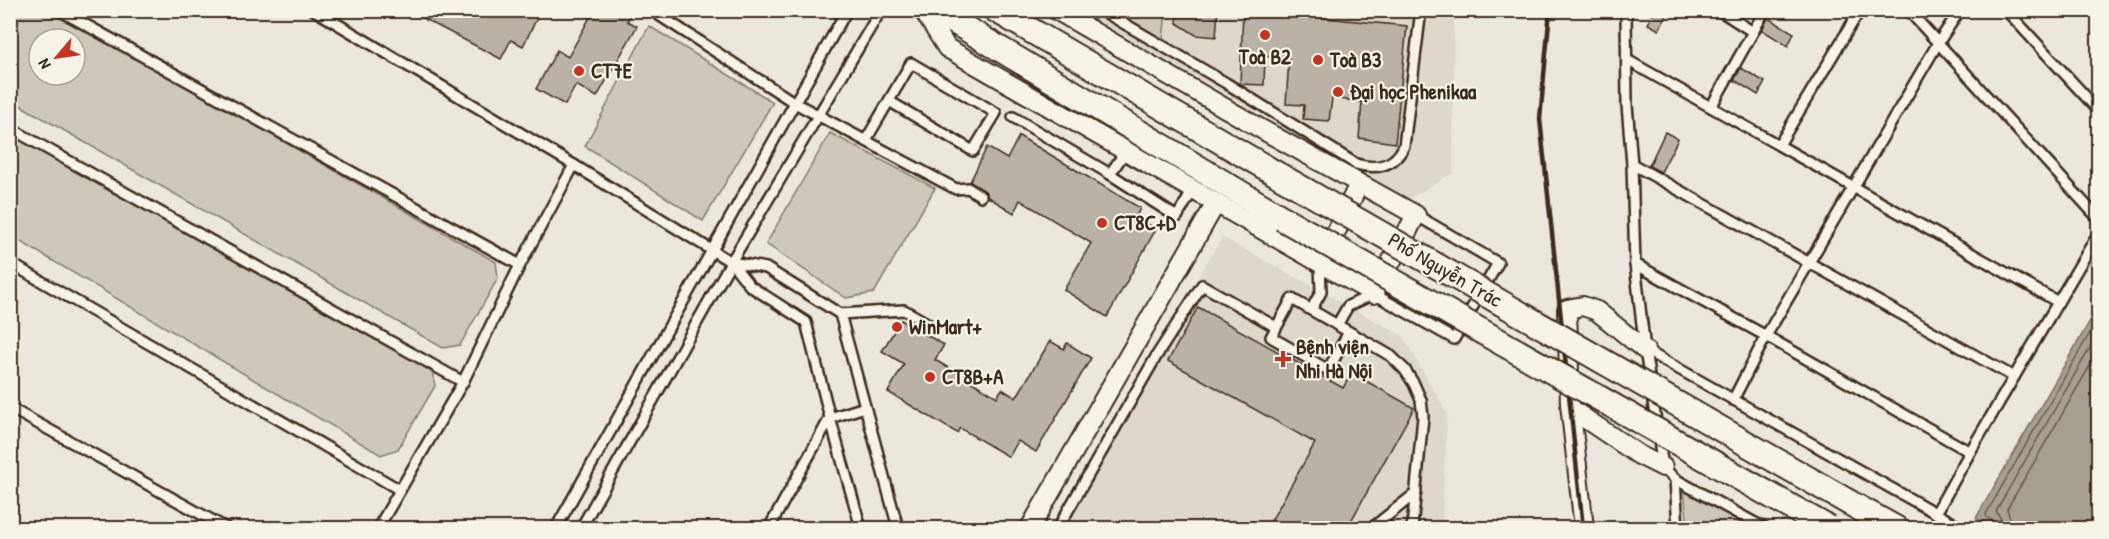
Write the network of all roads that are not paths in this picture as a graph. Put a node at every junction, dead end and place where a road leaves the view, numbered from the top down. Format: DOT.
graph roads {
  1 [pos="59,10"];
  2 [pos="314,10"];
  3 [pos="651,10"];
  4 [pos="847,10"];
  5 [pos="881,10"];
  6 [pos="923,10"];
  7 [pos="935,10"];
  8 [pos="996,10"];
  9 [pos="1056,10"];
  10 [pos="1101,10"];
  11 [pos="1421,10"];
  12 [pos="1626,10"];
  13 [pos="1719,10"];
  14 [pos="1765,10"];
  15 [pos="1860,10"];
  16 [pos="1908,10"];
  17 [pos="1960,10"];
  18 [pos="2006,10"];
  19 [pos="1754,32"];
  20 [pos="1938,43"];
  21 [pos="1627,60"];
  22 [pos="889,101"];
  23 [pos="795,103"];
  24 [pos="1711,107"];
  25 [pos="2098,110"];
  26 [pos="817,116"];
  27 [pos="1013,117"];
  28 [pos="10,128"];
  29 [pos="866,140"];
  30 [pos="1779,145"];
  31 [pos="1125,152"];
  32 [pos="1632,164"];
  33 [pos="574,165"];
  34 [pos="1110,174"];
  35 [pos="1359,184"];
  36 [pos="1854,187"];
  37 [pos="1193,190"];
  38 [pos="981,196"];
  39 [pos="1216,204"];
  40 [pos="1416,215"];
  41 [pos="2098,218"];
  42 [pos="2098,234"];
  43 [pos="712,251"];
  44 [pos="731,262"];
  45 [pos="1809,262"];
  46 [pos="10,263"];
  47 [pos="1320,264"];
  48 [pos="1635,264"];
  49 [pos="520,265"];
  50 [pos="1374,294"];
  51 [pos="2058,302"];
  52 [pos="1311,310"];
  53 [pos="840,314"];
  54 [pos="927,323"];
  55 [pos="1337,325"];
  56 [pos="1276,327"];
  57 [pos="1349,332"];
  58 [pos="1766,336"];
  59 [pos="1645,350"];
  60 [pos="2014,377"];
  61 [pos="463,382"];
  62 [pos="1733,400"];
  63 [pos="865,407"];
  64 [pos="10,408"];
  65 [pos="1571,409"];
  66 [pos="830,417"];
  67 [pos="1970,452"];
  68 [pos="1669,473"];
  69 [pos="400,490"];
  70 [pos="1416,493"];
  71 [pos="1936,513"];
  72 [pos="226,528"];
  73 [pos="378,528"];
  74 [pos="556,528"];
  75 [pos="581,528"];
  76 [pos="770,528"];
  77 [pos="861,528"];
  78 [pos="898,528"];
  79 [pos="1030,528"];
  80 [pos="1058,528"];
  81 [pos="1372,528"];
  82 [pos="1412,528"];
  83 [pos="1584,528"];
  84 [pos="1678,528"];
  85 [pos="1764,528"];
  86 [pos="1828,528"];
  87 [pos="1894,528"];
  88 [pos="1962,528"];
  1 -- 49 [label="lane"];
  2 -- 33 [label="lane"];
  3 -- 23 [label="lane"];
  4 -- 23 [label="lane"];
  5 -- 26 [label="lane"];
  6 -- 31 [label="street"];
  7 -- 86 [label="main road, Phố Nguyễn Trác, bridge"];
  8 -- 87 [label="main road, Phố Nguyễn Trác, bridge"];
  9 -- 35 [label="street, Phố Nguyễn Trác"];
  10 -- 11 [label="lane"];
  12 -- 21 [label="lane"];
  13 -- 19 [label="lane"];
  14 -- 19 [label="lane"];
  15 -- 30 [label="lane"];
  16 -- 20 [label="lane"];
  17 -- 20 [label="lane"];
  18 -- 25 [label="lane"];
  19 -- 24 [label="lane"];
  20 -- 36 [label="lane"];
  20 -- 41 [label="lane"];
  21 -- 24 [label="lane"];
  21 -- 32 [label="lane"];
  22 -- 22 [label="lane"];
  22 -- 29 [label="lane"];
  23 -- 26 [label="lane"];
  23 -- 43 [label="lane"];
  24 -- 30 [label="lane"];
  26 -- 29 [label="lane"];
  26 -- 44 [label="lane"];
  27 -- 34 [label="lane"];
  28 -- 61 [label="lane"];
  29 -- 38 [label="lane"];
  30 -- 36 [label="lane"];
  31 -- 34 [label="lane"];
  31 -- 37 [label="street"];
  32 -- 45 [label="lane"];
  32 -- 48 [label="lane"];
  33 -- 43 [label="lane"];
  33 -- 49 [label="lane"];
  34 -- 37 [label="lane"];
  35 -- 40 [label="street, Phố Nguyễn Trác"];
  35 -- 47 [label="street"];
  36 -- 45 [label="lane"];
  36 -- 51 [label="lane"];
  37 -- 39 [label="street"];
  39 -- 47 [label="street"];
  39 -- 79 [label="street"];
  40 -- 50 [label="street"];
  40 -- 50 [label="lane"];
  42 -- 51 [label="lane"];
  43 -- 44 [label="lane"];
  43 -- 74 [label="lane"];
  44 -- 53 [label="lane"];
  44 -- 66 [label="lane"];
  44 -- 75 [label="lane"];
  45 -- 58 [label="lane"];
  45 -- 60 [label="lane"];
  46 -- 69 [label="lane"];
  47 -- 50 [label="street"];
  47 -- 52 [label="lane"];
  48 -- 58 [label="lane"];
  48 -- 59 [label="lane"];
  49 -- 61 [label="lane"];
  50 -- 55 [label="lane"];
  51 -- 60 [label="lane"];
  52 -- 55 [label="lane"];
  52 -- 56 [label="lane"];
  53 -- 54 [label="lane"];
  53 -- 63 [label="lane"];
  55 -- 57 [label="lane"];
  56 -- 57 [label="lane"];
  56 -- 80 [label="lane"];
  57 -- 70 [label="lane"];
  58 -- 62 [label="lane"];
  58 -- 67 [label="lane"];
  59 -- 62 [label="lane"];
  59 -- 65 [label="street"];
  59 -- 68 [label="lane"];
  60 -- 67 [label="lane"];
  61 -- 69 [label="lane"];
  62 -- 71 [label="lane"];
  63 -- 66 [label="lane"];
  63 -- 78 [label="lane"];
  64 -- 72 [label="lane"];
  65 -- 68 [label="street"];
  65 -- 83 [label="street"];
  66 -- 76 [label="lane"];
  66 -- 77 [label="lane"];
  67 -- 71 [label="lane"];
  68 -- 84 [label="lane"];
  68 -- 85 [label="lane"];
  69 -- 73 [label="lane"];
  70 -- 81 [label="lane"];
  70 -- 82 [label="lane"];
  71 -- 88 [label="lane"];
}
